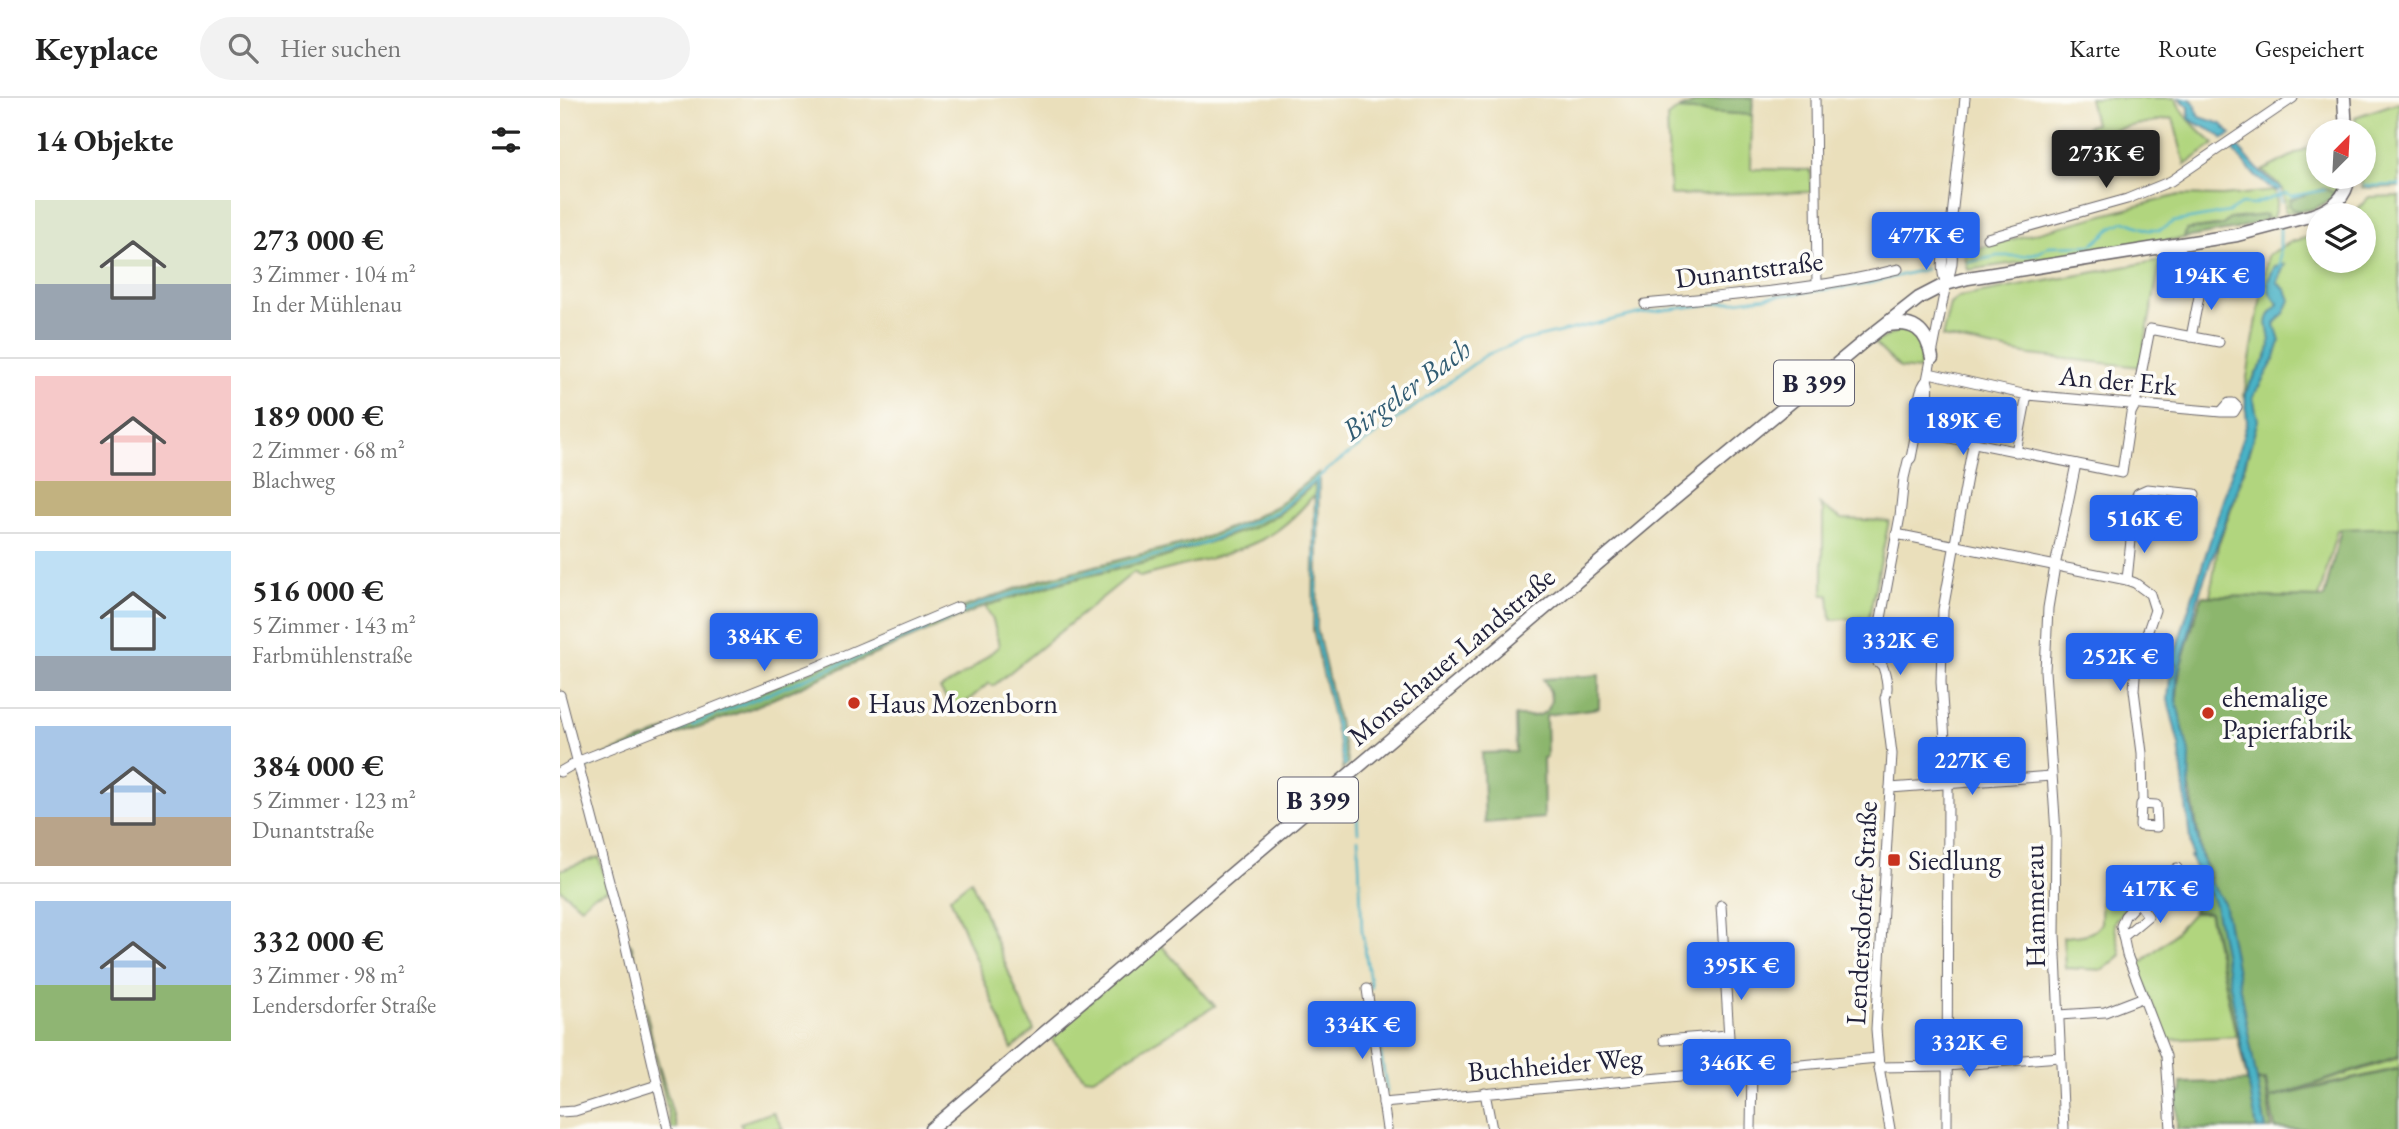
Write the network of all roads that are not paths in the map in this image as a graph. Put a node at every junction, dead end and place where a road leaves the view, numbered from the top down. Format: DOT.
graph roads {
  1 [pos="1815,98"];
  2 [pos="1965,98"];
  3 [pos="2292,98"];
  4 [pos="2344,98"];
  5 [pos="2345,119"];
  6 [pos="2346,189"];
  7 [pos="1987,238"];
  8 [pos="1898,269"];
  9 [pos="2202,281"];
  10 [pos="1946,284"];
  11 [pos="1817,285"];
  12 [pos="1645,304"];
  13 [pos="1884,326"];
  14 [pos="2191,337"];
  15 [pos="2219,342"];
  16 [pos="1932,358"];
  17 [pos="1928,377"];
  18 [pos="2027,395"];
  19 [pos="2135,405"];
  20 [pos="2221,412"];
  21 [pos="1916,431"];
  22 [pos="1973,443"];
  23 [pos="2016,452"];
  24 [pos="2076,464"];
  25 [pos="2195,494"];
  26 [pos="1896,534"];
  27 [pos="1953,547"];
  28 [pos="2055,566"];
  29 [pos="2126,580"];
  30 [pos="958,607"];
  31 [pos="560,695"];
  32 [pos="579,761"];
  33 [pos="560,772"];
  34 [pos="2052,776"];
  35 [pos="1948,784"];
  36 [pos="1890,788"];
  37 [pos="2143,804"];
  38 [pos="2177,868"];
  39 [pos="2138,902"];
  40 [pos="1721,905"];
  41 [pos="2123,937"];
  42 [pos="1367,989"];
  43 [pos="2144,996"];
  44 [pos="2059,1015"];
  45 [pos="1728,1035"];
  46 [pos="1664,1040"];
  47 [pos="2060,1057"];
  48 [pos="1878,1063"];
  49 [pos="1945,1066"];
  50 [pos="1752,1068"];
  51 [pos="1731,1071"];
  52 [pos="657,1085"];
  53 [pos="1485,1093"];
  54 [pos="1383,1103"];
  55 [pos="560,1112"];
  56 [pos="668,1129"];
  57 [pos="931,1129"];
  58 [pos="1387,1129"];
  59 [pos="1492,1129"];
  60 [pos="1751,1129"];
  61 [pos="1890,1129"];
  62 [pos="1947,1129"];
  63 [pos="2064,1129"];
  64 [pos="2171,1129"];
  1 -- 11 [label="street"];
  2 -- 10 [label="street, Lendersdorfer Straße"];
  3 -- 7 [label="street"];
  4 -- 5 [label="main road"];
  6 -- 10 [label="main road, B 399"];
  8 -- 11 [label="street, Dunantstraße"];
  9 -- 14 [label="street"];
  10 -- 13 [label="main road, Monschauer Landstraße / B 399"];
  10 -- 16 [label="street, Lendersdorfer Straße"];
  11 -- 12 [label="street, Dunantstraße"];
  13 -- 16 [label="main road"];
  13 -- 57 [label="main road, Monschauer Landstraße / B 399"];
  14 -- 15 [label="street"];
  14 -- 19 [label="street"];
  16 -- 17 [label="street, Lendersdorfer Straße"];
  17 -- 18 [label="street, An der Erk"];
  17 -- 21 [label="street, Lendersdorfer Straße"];
  18 -- 19 [label="street, An der Erk"];
  18 -- 23 [label="street"];
  19 -- 20 [label="street, An der Erk"];
  19 -- 24 [label="street"];
  21 -- 22 [label="street"];
  21 -- 26 [label="street, Lendersdorfer Straße"];
  22 -- 23 [label="street"];
  22 -- 27 [label="street"];
  23 -- 24 [label="street"];
  24 -- 28 [label="street, Hammerau"];
  25 -- 29 [label="street"];
  26 -- 27 [label="street"];
  26 -- 36 [label="street, Lendersdorfer Straße"];
  27 -- 28 [label="street"];
  27 -- 35 [label="street"];
  28 -- 29 [label="street"];
  28 -- 34 [label="street, Hammerau"];
  29 -- 37 [label="street"];
  30 -- 32 [label="street"];
  31 -- 32 [label="street"];
  32 -- 33 [label="street"];
  32 -- 52 [label="street"];
  34 -- 35 [label="street"];
  34 -- 44 [label="street, Hammerau"];
  35 -- 36 [label="street"];
  35 -- 49 [label="street"];
  36 -- 48 [label="street, Lendersdorfer Straße"];
  38 -- 39 [label="street"];
  39 -- 41 [label="street"];
  39 -- 41 [label="street"];
  40 -- 45 [label="street"];
  41 -- 43 [label="street"];
  42 -- 54 [label="street"];
  43 -- 44 [label="street"];
  43 -- 64 [label="street"];
  44 -- 47 [label="street, Hammerau"];
  45 -- 46 [label="street"];
  45 -- 51 [label="street"];
  47 -- 49 [label="street, Buchheider Weg"];
  47 -- 63 [label="street, Hammerau"];
  48 -- 49 [label="street, Buchheider Weg"];
  48 -- 50 [label="street, Buchheider Weg"];
  48 -- 61 [label="street, Lendersdorfer Straße"];
  49 -- 62 [label="street"];
  50 -- 51 [label="street, Buchheider Weg"];
  50 -- 60 [label="street"];
  51 -- 53 [label="street, Buchheider Weg"];
  52 -- 55 [label="street"];
  52 -- 56 [label="street"];
  53 -- 54 [label="street, Buchheider Weg"];
  53 -- 59 [label="street"];
  54 -- 58 [label="street"];
}
